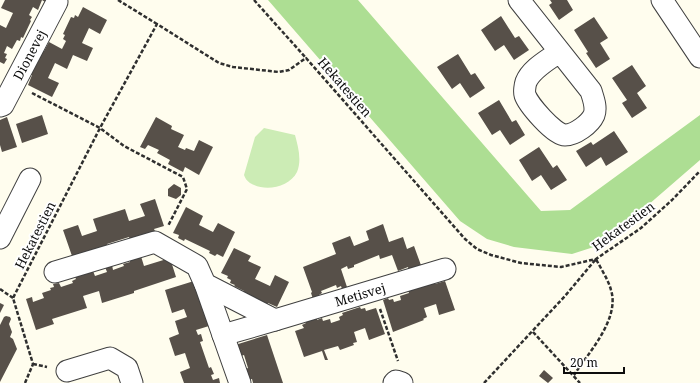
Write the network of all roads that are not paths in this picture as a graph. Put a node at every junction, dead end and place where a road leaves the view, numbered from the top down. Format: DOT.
graph roads {
  1 [pos="519,0"];
  2 [pos="662,0"];
  3 [pos="57,2"];
  4 [pos="559,52"];
  5 [pos="700,57"];
  6 [pos="0,106"];
  7 [pos="30,179"];
  8 [pos="0,238"];
  9 [pos="445,269"];
  10 [pos="56,272"];
  11 [pos="205,284"];
  12 [pos="275,320"];
  13 [pos="223,335"];
  14 [pos="67,370"];
  15 [pos="132,383"];
  16 [pos="240,383"];
  1 -- 4 [label="street"];
  2 -- 5 [label="street"];
  3 -- 6 [label="street, Dionevej"];
  7 -- 8 [label="street"];
  9 -- 12 [label="street, Metisvej"];
  10 -- 11 [label="street"];
  11 -- 12 [label="street"];
  11 -- 13 [label="street"];
  12 -- 13 [label="street, Metisvej"];
  13 -- 16 [label="street"];
  14 -- 15 [label="street"];
}
